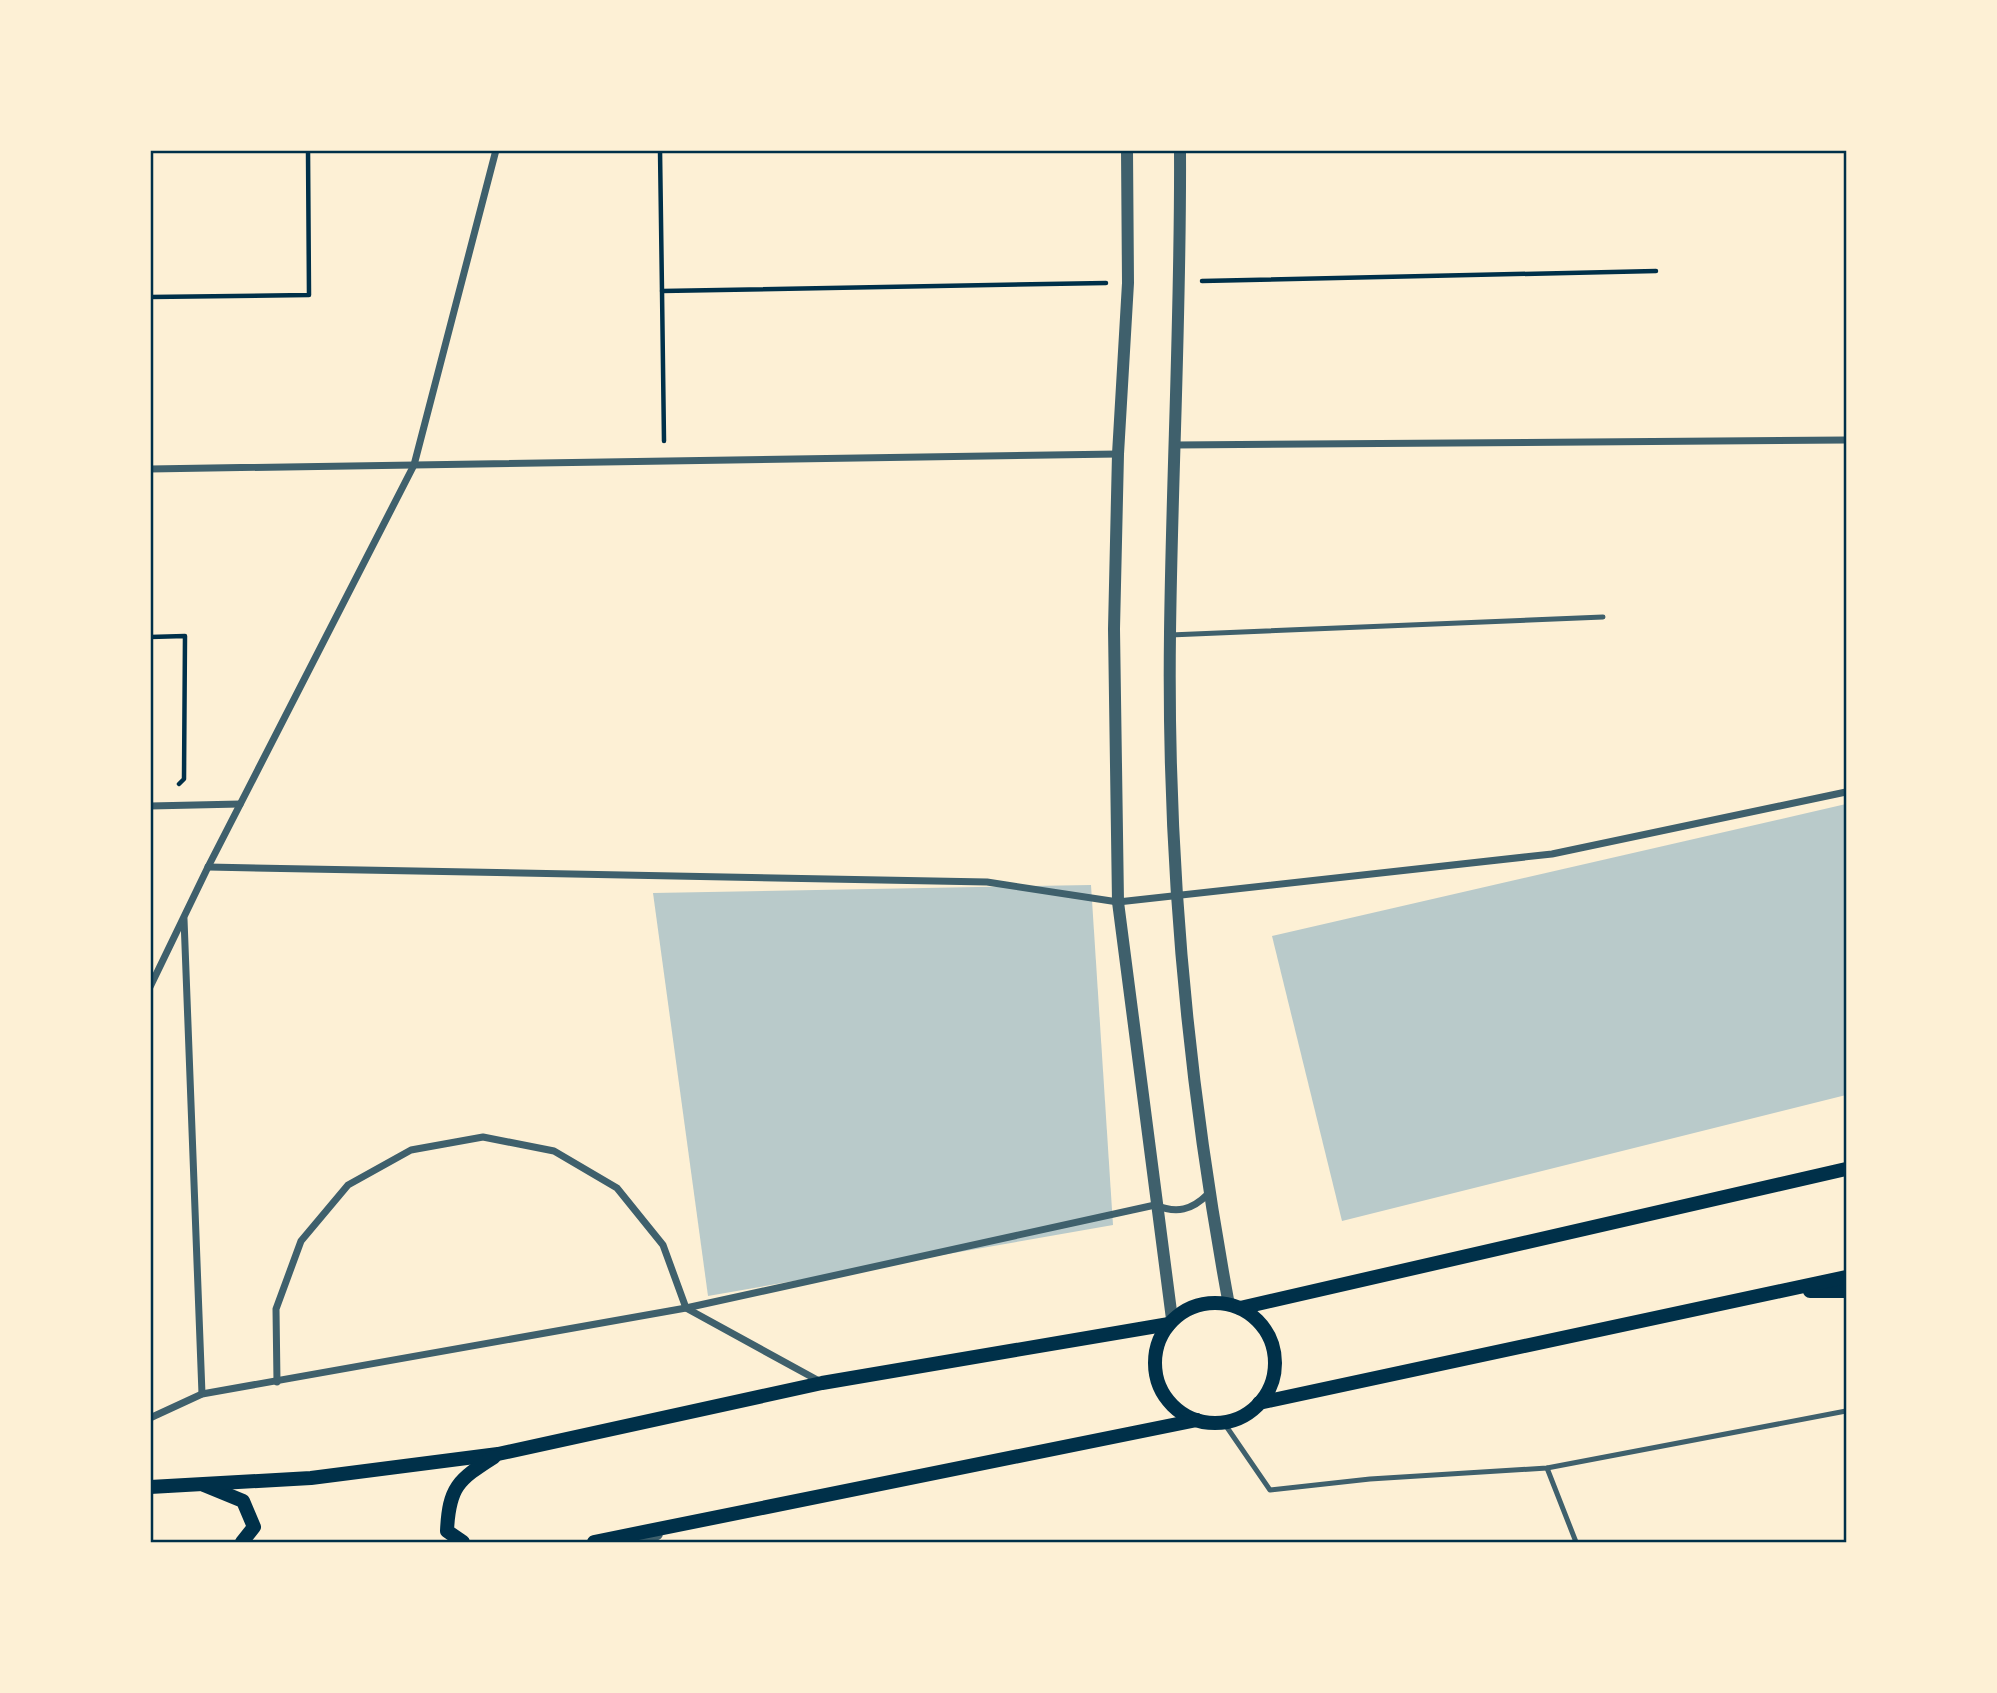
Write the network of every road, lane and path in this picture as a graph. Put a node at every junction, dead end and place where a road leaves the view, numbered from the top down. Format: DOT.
graph roads {
  1 [pos="308,150"];
  2 [pos="496,150"];
  3 [pos="660,150"];
  4 [pos="1127,150"];
  5 [pos="1180,150"];
  6 [pos="1656,271"];
  7 [pos="1181,282"];
  8 [pos="1128,283"];
  9 [pos="662,291"];
  10 [pos="150,298"];
  11 [pos="1846,440"];
  12 [pos="1176,446"];
  13 [pos="1118,454"];
  14 [pos="664,461"];
  15 [pos="414,465"];
  16 [pos="150,468"];
  17 [pos="1603,617"];
  18 [pos="1170,635"];
  19 [pos="150,637"];
  20 [pos="1846,792"];
  21 [pos="240,804"];
  22 [pos="152,806"];
  23 [pos="208,867"];
  24 [pos="1176,898"];
  25 [pos="1118,902"];
  26 [pos="184,915"];
  27 [pos="150,987"];
  28 [pos="1846,1169"];
  29 [pos="1208,1194"];
  30 [pos="1155,1205"];
  31 [pos="1846,1277"];
  32 [pos="1781,1290"];
  33 [pos="1846,1291"];
  34 [pos="1235,1306"];
  35 [pos="686,1308"];
  36 [pos="1170,1322"];
  37 [pos="277,1382"];
  38 [pos="822,1383"];
  39 [pos="202,1394"];
  40 [pos="1259,1403"];
  41 [pos="1846,1411"];
  42 [pos="150,1418"];
  43 [pos="1197,1420"];
  44 [pos="1224,1423"];
  45 [pos="498,1454"];
  46 [pos="1546,1468"];
  47 [pos="195,1482"];
  48 [pos="150,1487"];
  49 [pos="694,1521"];
  50 [pos="242,1542"];
  51 [pos="463,1542"];
  52 [pos="594,1542"];
  53 [pos="634,1542"];
  54 [pos="1576,1542"];
  1 -- 10 [label="path"];
  2 -- 15 [label="street"];
  3 -- 9 [label="path"];
  4 -- 8 [label="street"];
  5 -- 7 [label="street"];
  6 -- 7 [label="path"];
  7 -- 12 [label="street"];
  8 -- 9 [label="path"];
  8 -- 13 [label="street"];
  9 -- 14 [label="path"];
  11 -- 12 [label="street"];
  12 -- 18 [label="street"];
  13 -- 14 [label="street"];
  13 -- 25 [label="street"];
  14 -- 15 [label="street"];
  15 -- 16 [label="street"];
  15 -- 21 [label="street"];
  17 -- 18 [label="lane"];
  18 -- 24 [label="street"];
  19 -- 22 [label="path"];
  20 -- 24 [label="street"];
  21 -- 22 [label="street"];
  21 -- 23 [label="street"];
  23 -- 25 [label="street"];
  23 -- 26 [label="street"];
  24 -- 25 [label="street"];
  24 -- 29 [label="street"];
  25 -- 30 [label="street"];
  26 -- 27 [label="street"];
  26 -- 39 [label="street"];
  28 -- 34 [label="main road"];
  29 -- 30 [label="street"];
  29 -- 34 [label="street"];
  30 -- 35 [label="street"];
  30 -- 36 [label="street"];
  31 -- 32 [label="main road"];
  32 -- 33 [label="main road"];
  32 -- 40 [label="main road"];
  34 -- 36 [label="main road"];
  34 -- 40 [label="main road"];
  35 -- 37 [label="street"];
  35 -- 37 [label="street"];
  35 -- 38 [label="street"];
  36 -- 38 [label="main road"];
  36 -- 43 [label="main road"];
  37 -- 39 [label="street"];
  38 -- 45 [label="main road"];
  39 -- 42 [label="street"];
  40 -- 44 [label="main road"];
  41 -- 46 [label="lane"];
  43 -- 44 [label="main road"];
  43 -- 49 [label="main road"];
  44 -- 46 [label="lane"];
  45 -- 47 [label="main road"];
  45 -- 51 [label="main road"];
  46 -- 54 [label="lane"];
  47 -- 48 [label="main road"];
  47 -- 50 [label="main road"];
  49 -- 52 [label="main road"];
  49 -- 53 [label="street"];
}
